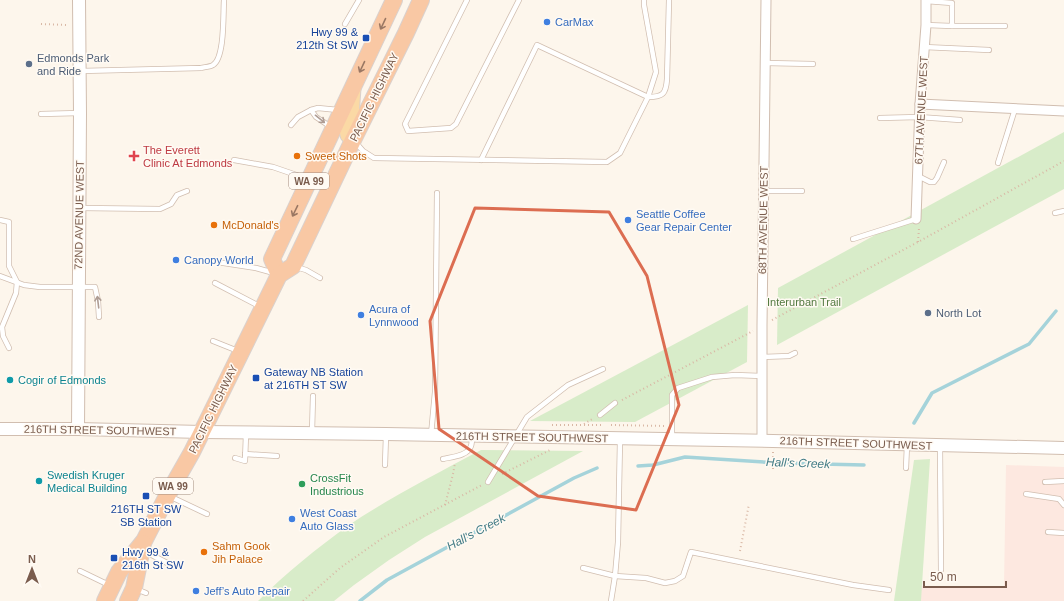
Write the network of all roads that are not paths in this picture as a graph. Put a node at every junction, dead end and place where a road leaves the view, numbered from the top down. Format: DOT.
graph roads {
  1 [pos="79,0"];
  2 [pos="224,0"];
  3 [pos="359,0"];
  4 [pos="394,0"];
  5 [pos="421,0"];
  6 [pos="467,0"];
  7 [pos="519,0"];
  8 [pos="644,0"];
  9 [pos="669,0"];
  10 [pos="766,0"];
  11 [pos="926,0"];
  12 [pos="345,24"];
  13 [pos="926,25"];
  14 [pos="952,26"];
  15 [pos="1005,26"];
  16 [pos="924,47"];
  17 [pos="988,50"];
  18 [pos="766,63"];
  19 [pos="813,64"];
  20 [pos="80,71"];
  21 [pos="353,87"];
  22 [pos="648,97"];
  23 [pos="920,104"];
  24 [pos="1015,109"];
  25 [pos="311,110"];
  26 [pos="342,111"];
  27 [pos="1064,111"];
  28 [pos="80,113"];
  29 [pos="41,114"];
  30 [pos="919,117"];
  31 [pos="880,118"];
  32 [pos="960,120"];
  33 [pos="291,125"];
  34 [pos="334,128"];
  35 [pos="353,140"];
  36 [pos="234,160"];
  37 [pos="481,160"];
  38 [pos="944,162"];
  39 [pos="998,163"];
  40 [pos="918,176"];
  41 [pos="309,180"];
  42 [pos="187,191"];
  43 [pos="764,191"];
  44 [pos="802,191"];
  45 [pos="437,193"];
  46 [pos="79,208"];
  47 [pos="1064,211"];
  48 [pos="1055,213"];
  49 [pos="916,219"];
  50 [pos="0,220"];
  51 [pos="853,239"];
  52 [pos="217,262"];
  53 [pos="293,266"];
  54 [pos="279,275"];
  55 [pos="0,276"];
  56 [pos="320,278"];
  57 [pos="16,282"];
  58 [pos="215,283"];
  59 [pos="78,287"];
  60 [pos="262,308"];
  61 [pos="99,317"];
  62 [pos="213,341"];
  63 [pos="9,348"];
  64 [pos="241,352"];
  65 [pos="795,353"];
  66 [pos="762,357"];
  67 [pos="603,369"];
  68 [pos="762,376"];
  69 [pos="313,396"];
  70 [pos="615,403"];
  71 [pos="600,415"];
  72 [pos="0,429"];
  73 [pos="78,429"];
  74 [pos="202,432"];
  75 [pos="246,433"];
  76 [pos="312,433"];
  77 [pos="386,434"];
  78 [pos="431,435"];
  79 [pos="472,436"];
  80 [pos="516,436"];
  81 [pos="620,438"];
  82 [pos="672,439"];
  83 [pos="762,441"];
  84 [pos="907,444"];
  85 [pos="940,445"];
  86 [pos="1064,448"];
  87 [pos="245,454"];
  88 [pos="276,456"];
  89 [pos="235,458"];
  90 [pos="443,459"];
  91 [pos="385,465"];
  92 [pos="906,468"];
  93 [pos="1064,481"];
  94 [pos="488,482"];
  95 [pos="1045,482"];
  96 [pos="1026,494"];
  97 [pos="167,496"];
  98 [pos="1064,505"];
  99 [pos="207,514"];
  100 [pos="1048,532"];
  101 [pos="1064,533"];
  102 [pos="143,545"];
  103 [pos="173,566"];
  104 [pos="584,568"];
  105 [pos="941,570"];
  106 [pos="80,571"];
  107 [pos="615,576"];
  108 [pos="889,590"];
  109 [pos="109,594"];
  110 [pos="136,594"];
  111 [pos="611,601"];
  1 -- 20 [label="street, 72ND AVENUE WEST"];
  2 -- 20 [label="lane"];
  3 -- 12 [label="lane"];
  4 -- 21 [label="highway, PACIFIC HIGHWAY / WA 99, one-way"];
  5 -- 35 [label="highway, PACIFIC HIGHWAY / WA 99"];
  6 -- 7 [label="lane"];
  8 -- 22 [label="lane"];
  9 -- 22 [label="lane"];
  10 -- 18 [label="street, 68TH AVENUE WEST"];
  11 -- 13 [label="street, 67TH AVENUE WEST"];
  11 -- 14 [label="lane"];
  13 -- 14 [label="lane"];
  13 -- 16 [label="street, 67TH AVENUE WEST"];
  14 -- 15 [label="lane"];
  16 -- 17 [label="lane"];
  16 -- 23 [label="street, 67TH AVENUE WEST"];
  18 -- 19 [label="lane"];
  18 -- 43 [label="street, 68TH AVENUE WEST"];
  20 -- 28 [label="street, 72ND AVENUE WEST"];
  21 -- 26 [label="highway, PACIFIC HIGHWAY / WA 99"];
  21 -- 35 [label="main road"];
  22 -- 37 [label="lane"];
  22 -- 37 [label="lane"];
  23 -- 24 [label="street"];
  23 -- 30 [label="street, 67TH AVENUE WEST"];
  24 -- 27 [label="street"];
  24 -- 39 [label="lane"];
  25 -- 26 [label="lane"];
  25 -- 33 [label="lane"];
  25 -- 34 [label="lane, one-way"];
  26 -- 34 [label="highway, PACIFIC HIGHWAY / WA 99"];
  28 -- 29 [label="lane"];
  28 -- 46 [label="street, 72ND AVENUE WEST"];
  30 -- 31 [label="lane"];
  30 -- 32 [label="lane"];
  30 -- 40 [label="street, 67TH AVENUE WEST"];
  34 -- 41 [label="highway, PACIFIC HIGHWAY / WA 99"];
  35 -- 37 [label="lane"];
  35 -- 53 [label="highway, PACIFIC HIGHWAY / WA 99"];
  36 -- 41 [label="lane"];
  38 -- 40 [label="lane"];
  40 -- 49 [label="street, 67TH AVENUE WEST"];
  41 -- 54 [label="highway, PACIFIC HIGHWAY / WA 99, one-way"];
  42 -- 46 [label="lane"];
  43 -- 44 [label="lane"];
  43 -- 66 [label="street, 68TH AVENUE WEST"];
  45 -- 78 [label="lane"];
  46 -- 59 [label="street, 72ND AVENUE WEST"];
  47 -- 48 [label="lane"];
  49 -- 51 [label="lane"];
  50 -- 57 [label="lane"];
  52 -- 54 [label="lane"];
  53 -- 54 [label="highway"];
  53 -- 56 [label="lane"];
  54 -- 60 [label="highway, PACIFIC HIGHWAY / WA 99"];
  55 -- 57 [label="lane"];
  57 -- 59 [label="lane"];
  57 -- 63 [label="lane"];
  58 -- 60 [label="lane"];
  61 -- 59 [label="lane, one-way"];
  59 -- 73 [label="street, 72ND AVENUE WEST"];
  60 -- 64 [label="highway, PACIFIC HIGHWAY / WA 99"];
  62 -- 64 [label="lane"];
  64 -- 74 [label="highway, PACIFIC HIGHWAY / WA 99"];
  65 -- 66 [label="lane"];
  66 -- 68 [label="street, 68TH AVENUE WEST"];
  67 -- 80 [label="lane"];
  68 -- 82 [label="lane"];
  68 -- 83 [label="street, 68TH AVENUE WEST"];
  69 -- 76 [label="lane"];
  70 -- 71 [label="lane"];
  72 -- 73 [label="street, 216TH STREET SOUTHWEST"];
  73 -- 74 [label="street, 216TH STREET SOUTHWEST"];
  74 -- 75 [label="street, 216TH STREET SOUTHWEST"];
  74 -- 97 [label="highway, PACIFIC HIGHWAY / WA 99"];
  75 -- 76 [label="street, 216TH STREET SOUTHWEST"];
  75 -- 87 [label="lane"];
  76 -- 77 [label="street, 216TH STREET SOUTHWEST"];
  77 -- 78 [label="street, 216TH STREET SOUTHWEST"];
  77 -- 91 [label="lane"];
  78 -- 79 [label="street, 216TH STREET SOUTHWEST"];
  79 -- 80 [label="street, 216TH STREET SOUTHWEST"];
  79 -- 90 [label="lane"];
  80 -- 81 [label="street, 216TH STREET SOUTHWEST"];
  80 -- 94 [label="lane"];
  81 -- 82 [label="street, 216TH STREET SOUTHWEST"];
  81 -- 107 [label="lane"];
  82 -- 83 [label="street, 216TH STREET SOUTHWEST"];
  83 -- 84 [label="street, 216TH STREET SOUTHWEST"];
  84 -- 85 [label="street, 216TH STREET SOUTHWEST"];
  84 -- 92 [label="lane"];
  85 -- 86 [label="street, 216TH STREET SOUTHWEST"];
  85 -- 105 [label="lane"];
  87 -- 88 [label="lane"];
  87 -- 89 [label="lane"];
  93 -- 95 [label="lane"];
  96 -- 98 [label="lane"];
  97 -- 99 [label="lane"];
  97 -- 102 [label="highway, PACIFIC HIGHWAY / WA 99"];
  100 -- 101 [label="lane"];
  102 -- 103 [label="lane"];
  102 -- 109 [label="highway, PACIFIC HIGHWAY / WA 99"];
  102 -- 110 [label="highway, PACIFIC HIGHWAY / WA 99"];
  104 -- 107 [label="lane"];
  106 -- 109 [label="lane"];
  107 -- 108 [label="lane"];
  107 -- 111 [label="lane"];
}
